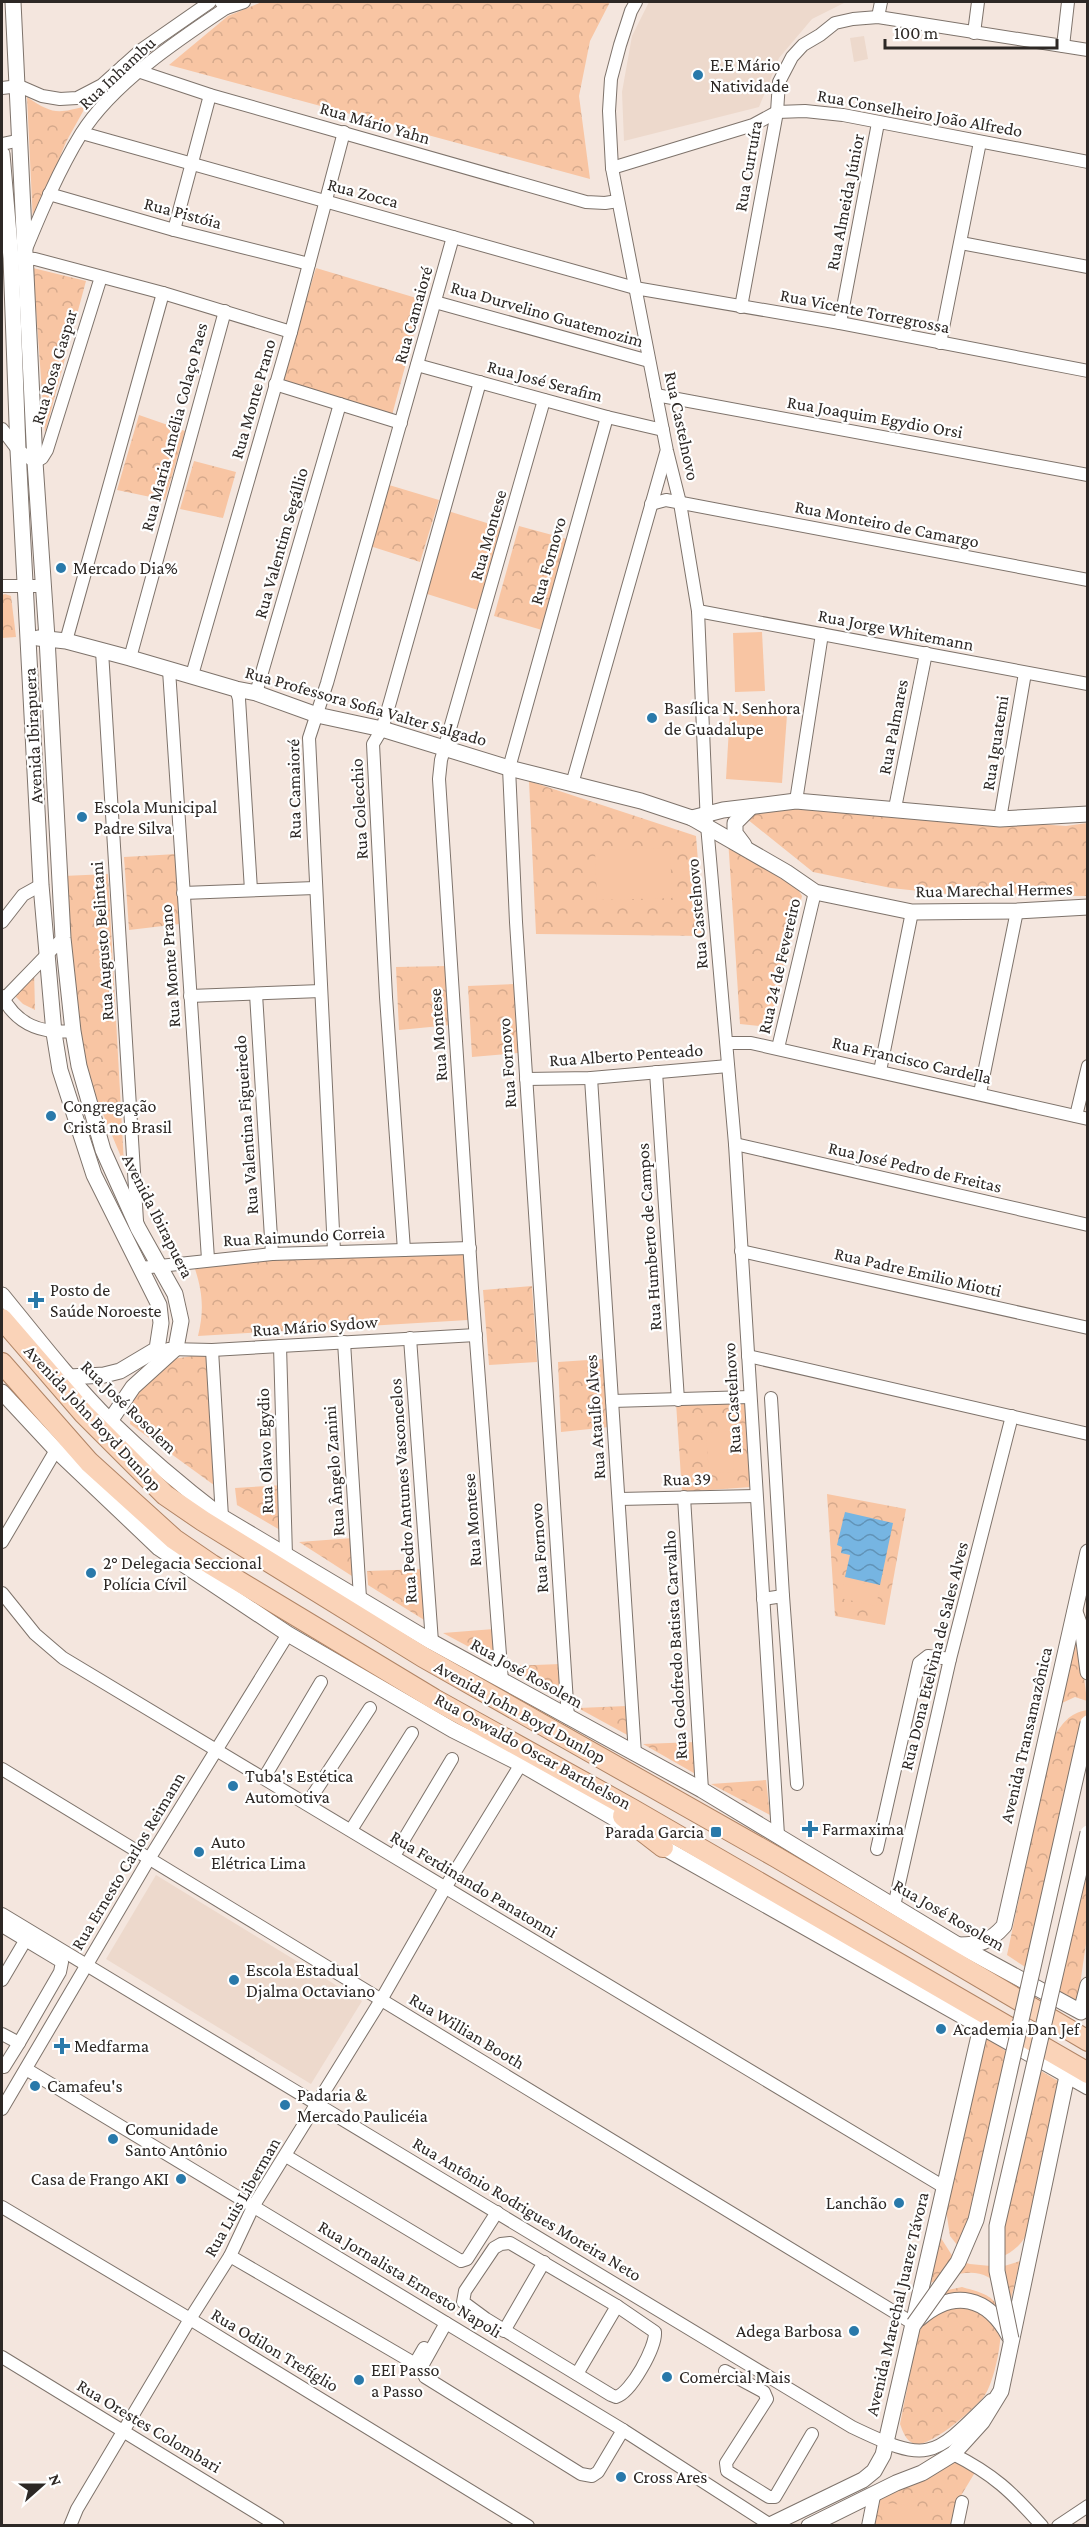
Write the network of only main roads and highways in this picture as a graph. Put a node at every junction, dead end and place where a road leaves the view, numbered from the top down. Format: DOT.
graph roads {
  1 [pos="2,1319"];
  2 [pos="2,1363"];
  3 [pos="566,1772"];
  4 [pos="663,1847"];
  5 [pos="1088,2042"];
  6 [pos="1088,2073"];
  1 -- 5 [label="main road, Avenida John Boyd Dunlop"];
  2 -- 3 [label="main road, Avenida John Boyd Dunlop"];
  3 -- 4 [label="main road"];
  3 -- 6 [label="main road, Avenida John Boyd Dunlop"];
}
